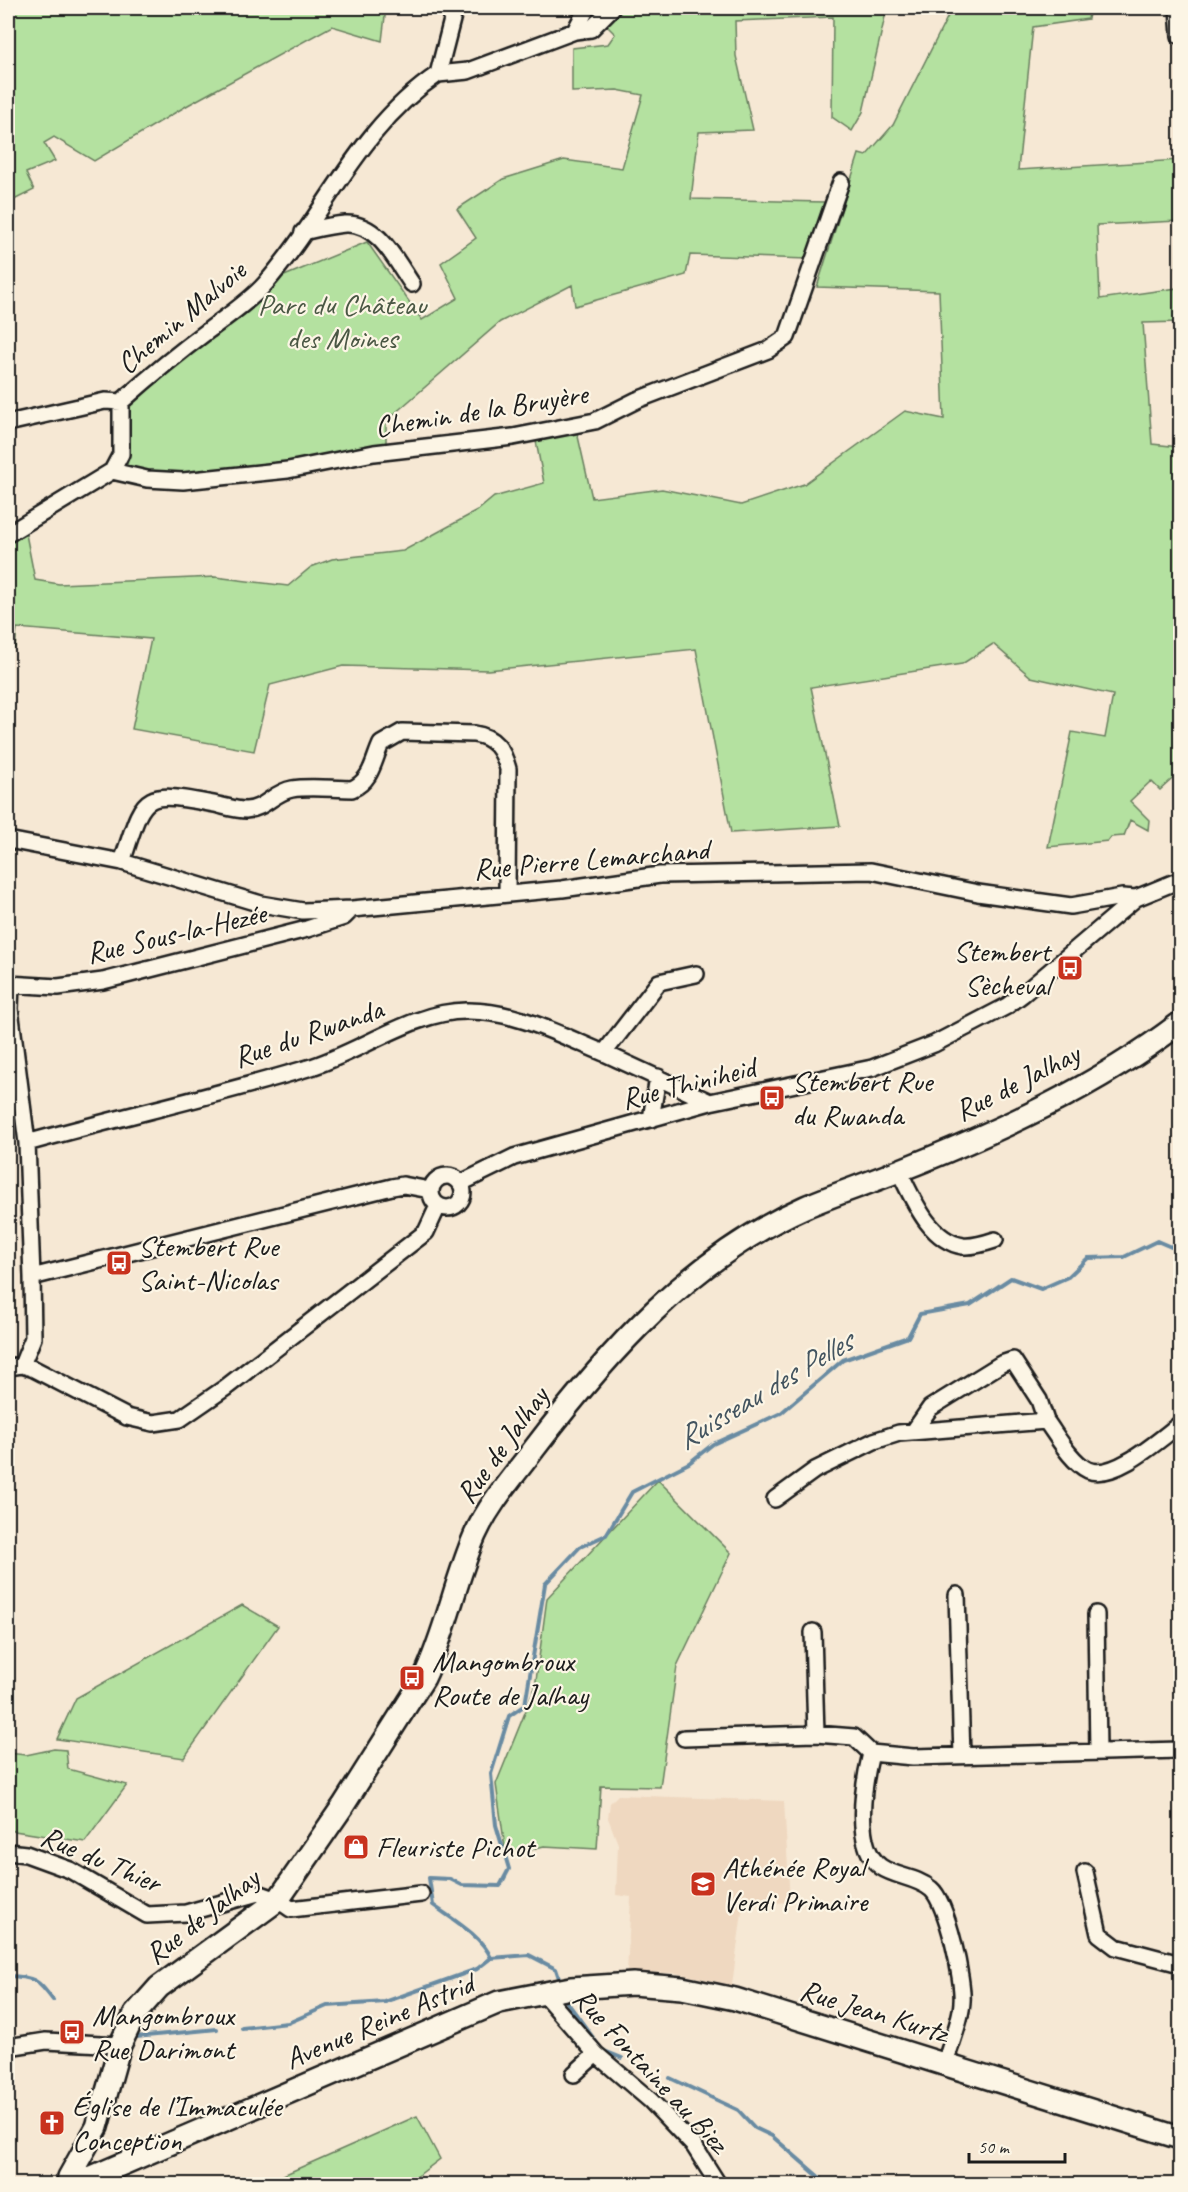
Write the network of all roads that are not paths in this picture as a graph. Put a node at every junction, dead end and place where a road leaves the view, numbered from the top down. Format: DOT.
graph roads {
  1 [pos="455,8"];
  2 [pos="587,8"];
  3 [pos="612,8"];
  4 [pos="1178,8"];
  5 [pos="575,31"];
  6 [pos="1180,36"];
  7 [pos="438,74"];
  8 [pos="841,182"];
  9 [pos="303,232"];
  10 [pos="412,284"];
  11 [pos="121,402"];
  12 [pos="8,423"];
  13 [pos="112,471"];
  14 [pos="8,534"];
  15 [pos="8,840"];
  16 [pos="122,862"];
  17 [pos="1180,880"];
  18 [pos="507,894"];
  19 [pos="1136,898"];
  20 [pos="352,909"];
  21 [pos="696,974"];
  22 [pos="9,984"];
  23 [pos="1180,1023"];
  24 [pos="604,1053"];
  25 [pos="658,1077"];
  26 [pos="710,1102"];
  27 [pos="651,1119"];
  28 [pos="27,1143"];
  29 [pos="899,1171"];
  30 [pos="460,1183"];
  31 [pos="430,1190"];
  32 [pos="438,1206"];
  33 [pos="995,1240"];
  34 [pos="32,1277"];
  35 [pos="15,1366"];
  36 [pos="1046,1421"];
  37 [pos="1180,1424"];
  38 [pos="914,1431"];
  39 [pos="776,1499"];
  40 [pos="957,1595"];
  41 [pos="1096,1614"];
  42 [pos="813,1632"];
  43 [pos="816,1734"];
  44 [pos="684,1738"];
  45 [pos="1180,1750"];
  46 [pos="1098,1751"];
  47 [pos="871,1753"];
  48 [pos="962,1756"];
  49 [pos="8,1852"];
  50 [pos="1085,1872"];
  51 [pos="421,1894"];
  52 [pos="278,1900"];
  53 [pos="1180,1955"];
  54 [pos="1162,1958"];
  55 [pos="1180,1964"];
  56 [pos="543,1992"];
  57 [pos="120,2045"];
  58 [pos="8,2047"];
  59 [pos="596,2054"];
  60 [pos="945,2064"];
  61 [pos="574,2074"];
  62 [pos="1180,2138"];
  63 [pos="68,2184"];
  64 [pos="76,2184"];
  65 [pos="718,2184"];
  1 -- 7 [label="street"];
  2 -- 5 [label="street"];
  3 -- 5 [label="street"];
  4 -- 6 [label="street"];
  5 -- 7 [label="street"];
  7 -- 9 [label="street, Chemin Malvoie"];
  8 -- 13 [label="street, Chemin de la Bruyère"];
  9 -- 10 [label="street"];
  9 -- 11 [label="street, Chemin Malvoie"];
  11 -- 12 [label="street"];
  11 -- 13 [label="street, Chemin Malvoie"];
  13 -- 14 [label="street"];
  15 -- 16 [label="street, Rue Pierre Lemarchand"];
  16 -- 18 [label="street"];
  16 -- 20 [label="street, Rue Pierre Lemarchand"];
  17 -- 19 [label="street, Rue Pierre Lemarchand"];
  18 -- 19 [label="street, Rue Pierre Lemarchand"];
  18 -- 20 [label="street, Rue Pierre Lemarchand"];
  19 -- 26 [label="street, Rue Thiniheid"];
  20 -- 22 [label="street, Rue Sous-la-Hezée"];
  21 -- 24 [label="street"];
  22 -- 28 [label="street"];
  23 -- 29 [label="main road, Rue de Jalhay"];
  24 -- 25 [label="street, Rue du Rwanda"];
  24 -- 28 [label="street, Rue du Rwanda"];
  25 -- 26 [label="street, Rue du Rwanda"];
  25 -- 27 [label="street"];
  26 -- 27 [label="street, Rue Thiniheid"];
  27 -- 30 [label="street, Rue Thiniheid"];
  28 -- 34 [label="street"];
  29 -- 33 [label="street"];
  29 -- 52 [label="main road, Rue de Jalhay"];
  30 -- 31 [label="street, Rue Thiniheid"];
  30 -- 32 [label="street"];
  31 -- 32 [label="street"];
  31 -- 34 [label="street"];
  32 -- 35 [label="street"];
  34 -- 35 [label="street"];
  36 -- 37 [label="street"];
  36 -- 38 [label="street"];
  36 -- 38 [label="street"];
  38 -- 39 [label="street"];
  40 -- 48 [label="street"];
  41 -- 46 [label="street"];
  42 -- 43 [label="street"];
  43 -- 44 [label="street"];
  43 -- 47 [label="street"];
  45 -- 46 [label="street"];
  46 -- 48 [label="street"];
  47 -- 48 [label="street"];
  47 -- 60 [label="street"];
  49 -- 52 [label="street, Rue du Thier"];
  50 -- 54 [label="street"];
  51 -- 52 [label="street, Rue du Thier"];
  52 -- 57 [label="main road, Rue de Jalhay"];
  53 -- 54 [label="street"];
  54 -- 55 [label="street"];
  56 -- 59 [label="street, Rue Fontaine au Biez"];
  56 -- 60 [label="main road, Rue Jean Kurtz"];
  56 -- 64 [label="main road, Avenue Reine Astrid"];
  57 -- 58 [label="street"];
  57 -- 63 [label="main road, Rue de Jalhay"];
  59 -- 61 [label="street"];
  59 -- 65 [label="street, Rue Fontaine au Biez"];
  60 -- 62 [label="main road, Rue Jean Kurtz"];
}
